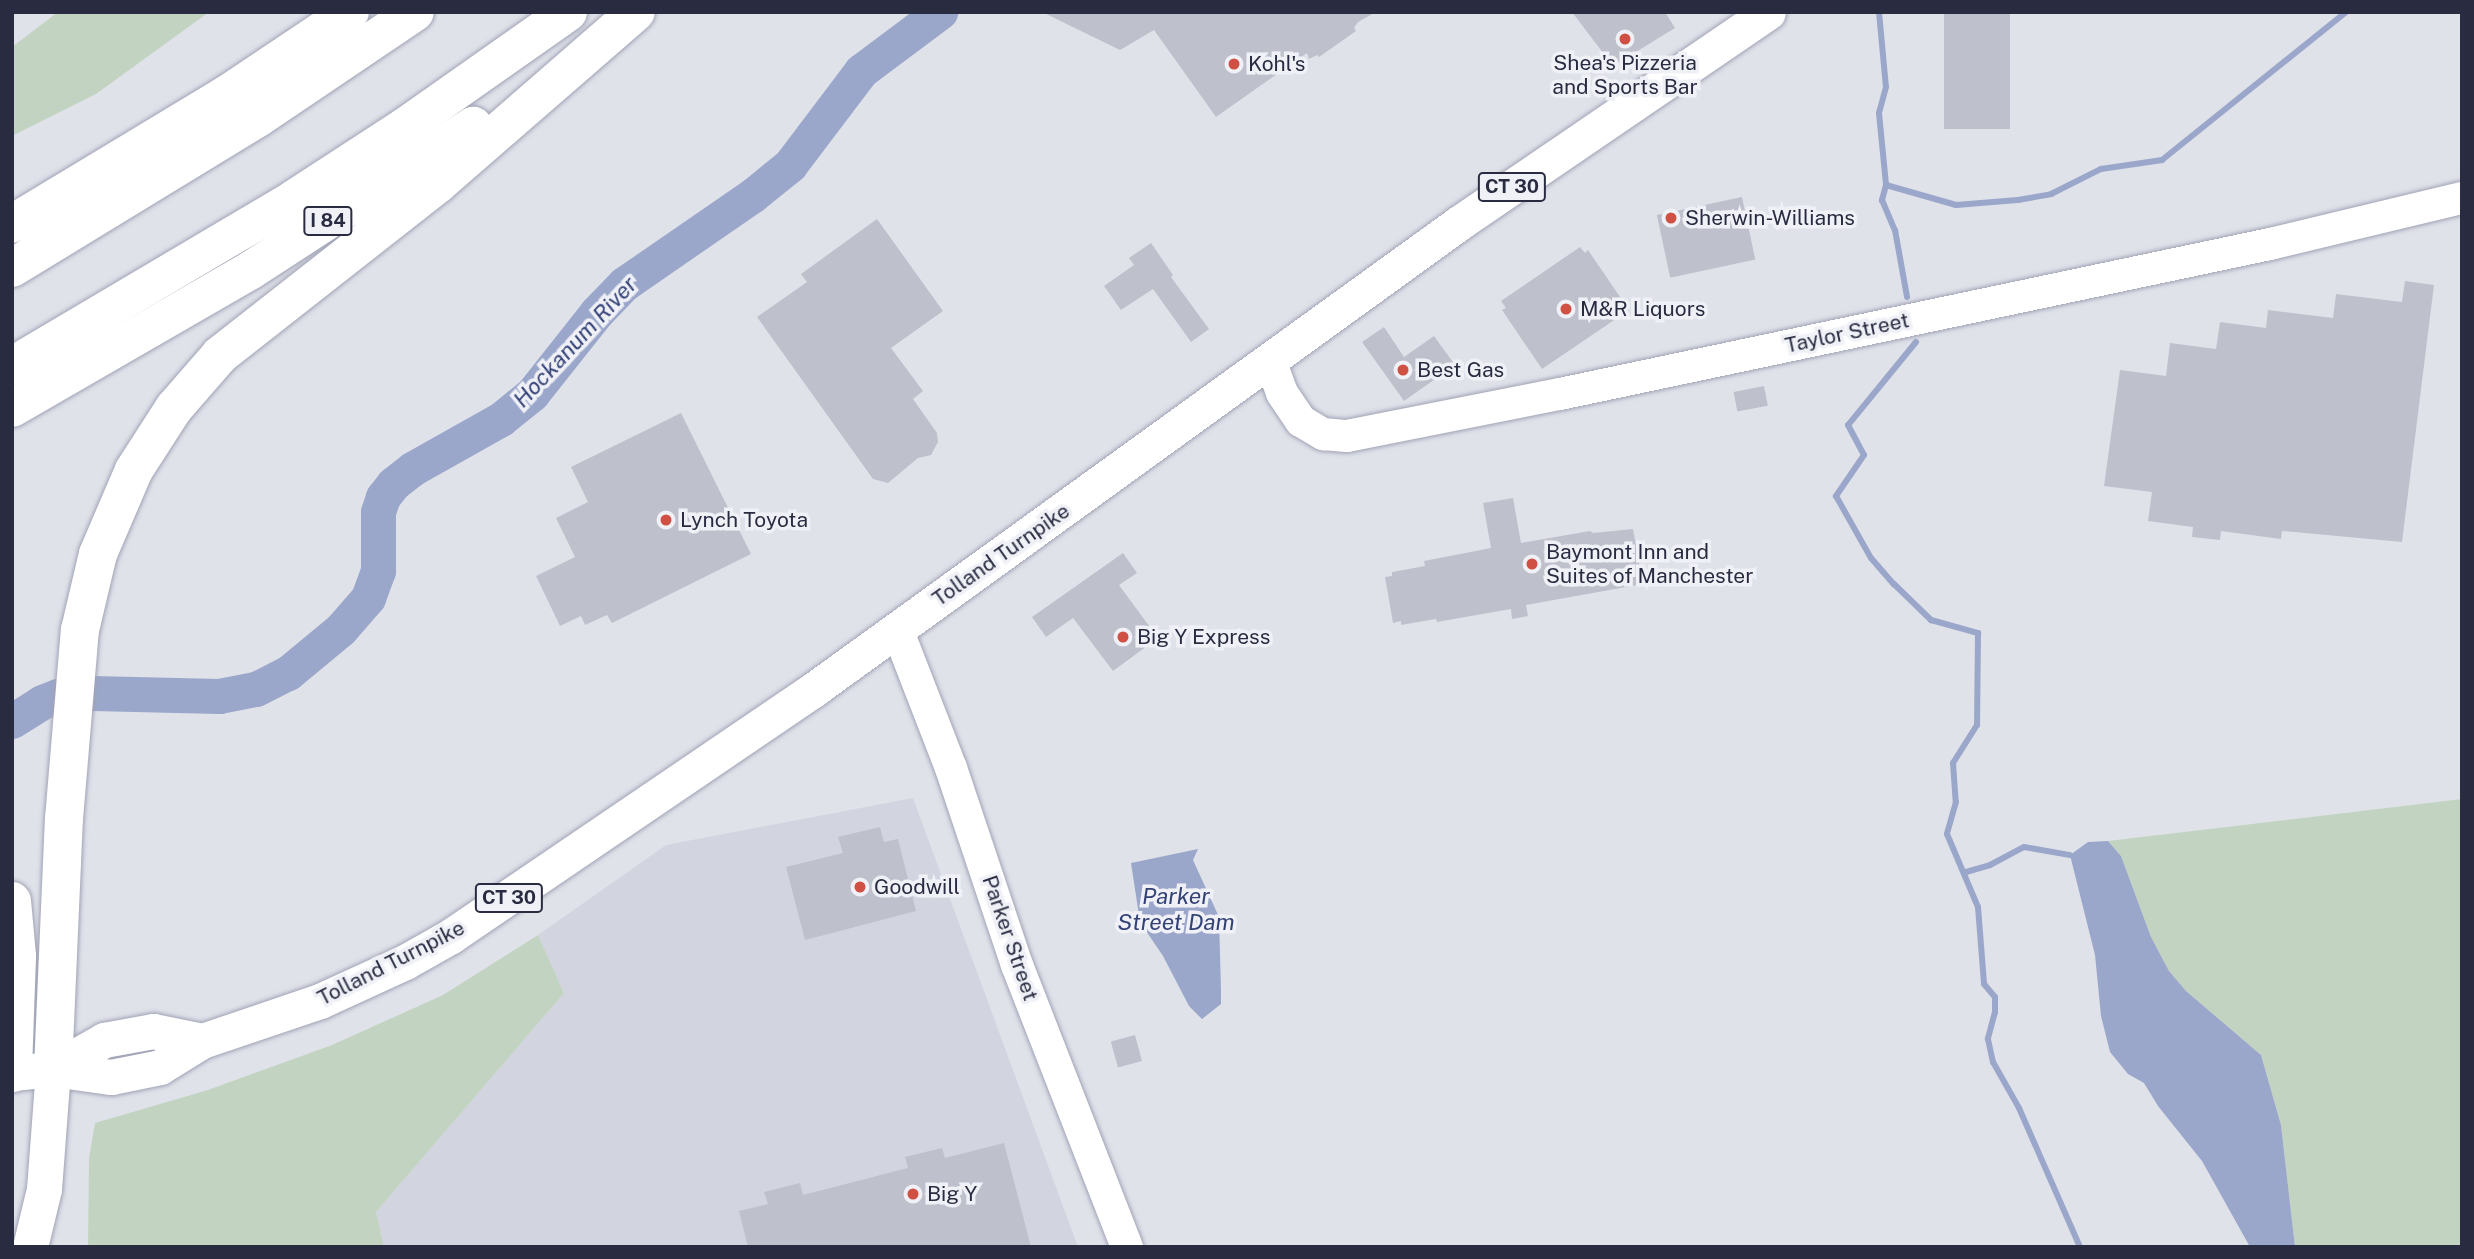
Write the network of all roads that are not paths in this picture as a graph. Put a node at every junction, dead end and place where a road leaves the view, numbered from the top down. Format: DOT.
graph roads {
  1 [pos="350,12"];
  2 [pos="415,12"];
  3 [pos="568,12"];
  4 [pos="633,12"];
  5 [pos="1768,12"];
  6 [pos="2462,198"];
  7 [pos="12,224"];
  8 [pos="12,268"];
  9 [pos="1270,360"];
  10 [pos="12,366"];
  11 [pos="12,408"];
  12 [pos="897,629"];
  13 [pos="12,901"];
  14 [pos="53,1069"];
  15 [pos="13,1073"];
  16 [pos="12,1082"];
  17 [pos="12,1237"];
  18 [pos="13,1247"];
  19 [pos="30,1247"];
  20 [pos="1127,1247"];
  1 -- 7 [label="highway"];
  2 -- 8 [label="highway"];
  3 -- 10 [label="highway"];
  4 -- 11 [label="highway, I 84"];
  4 -- 14 [label="highway"];
  5 -- 9 [label="main road, Tolland Turnpike / CT 30"];
  6 -- 9 [label="street, Taylor Street"];
  9 -- 12 [label="main road, Tolland Turnpike / CT 30"];
  12 -- 14 [label="main road, Tolland Turnpike / CT 30"];
  12 -- 20 [label="street, Parker Street"];
  13 -- 15 [label="highway"];
  14 -- 15 [label="main road, Tolland Turnpike / CT 30"];
  14 -- 19 [label="main road"];
  15 -- 16 [label="main road"];
  17 -- 18 [label="main road"];
}
